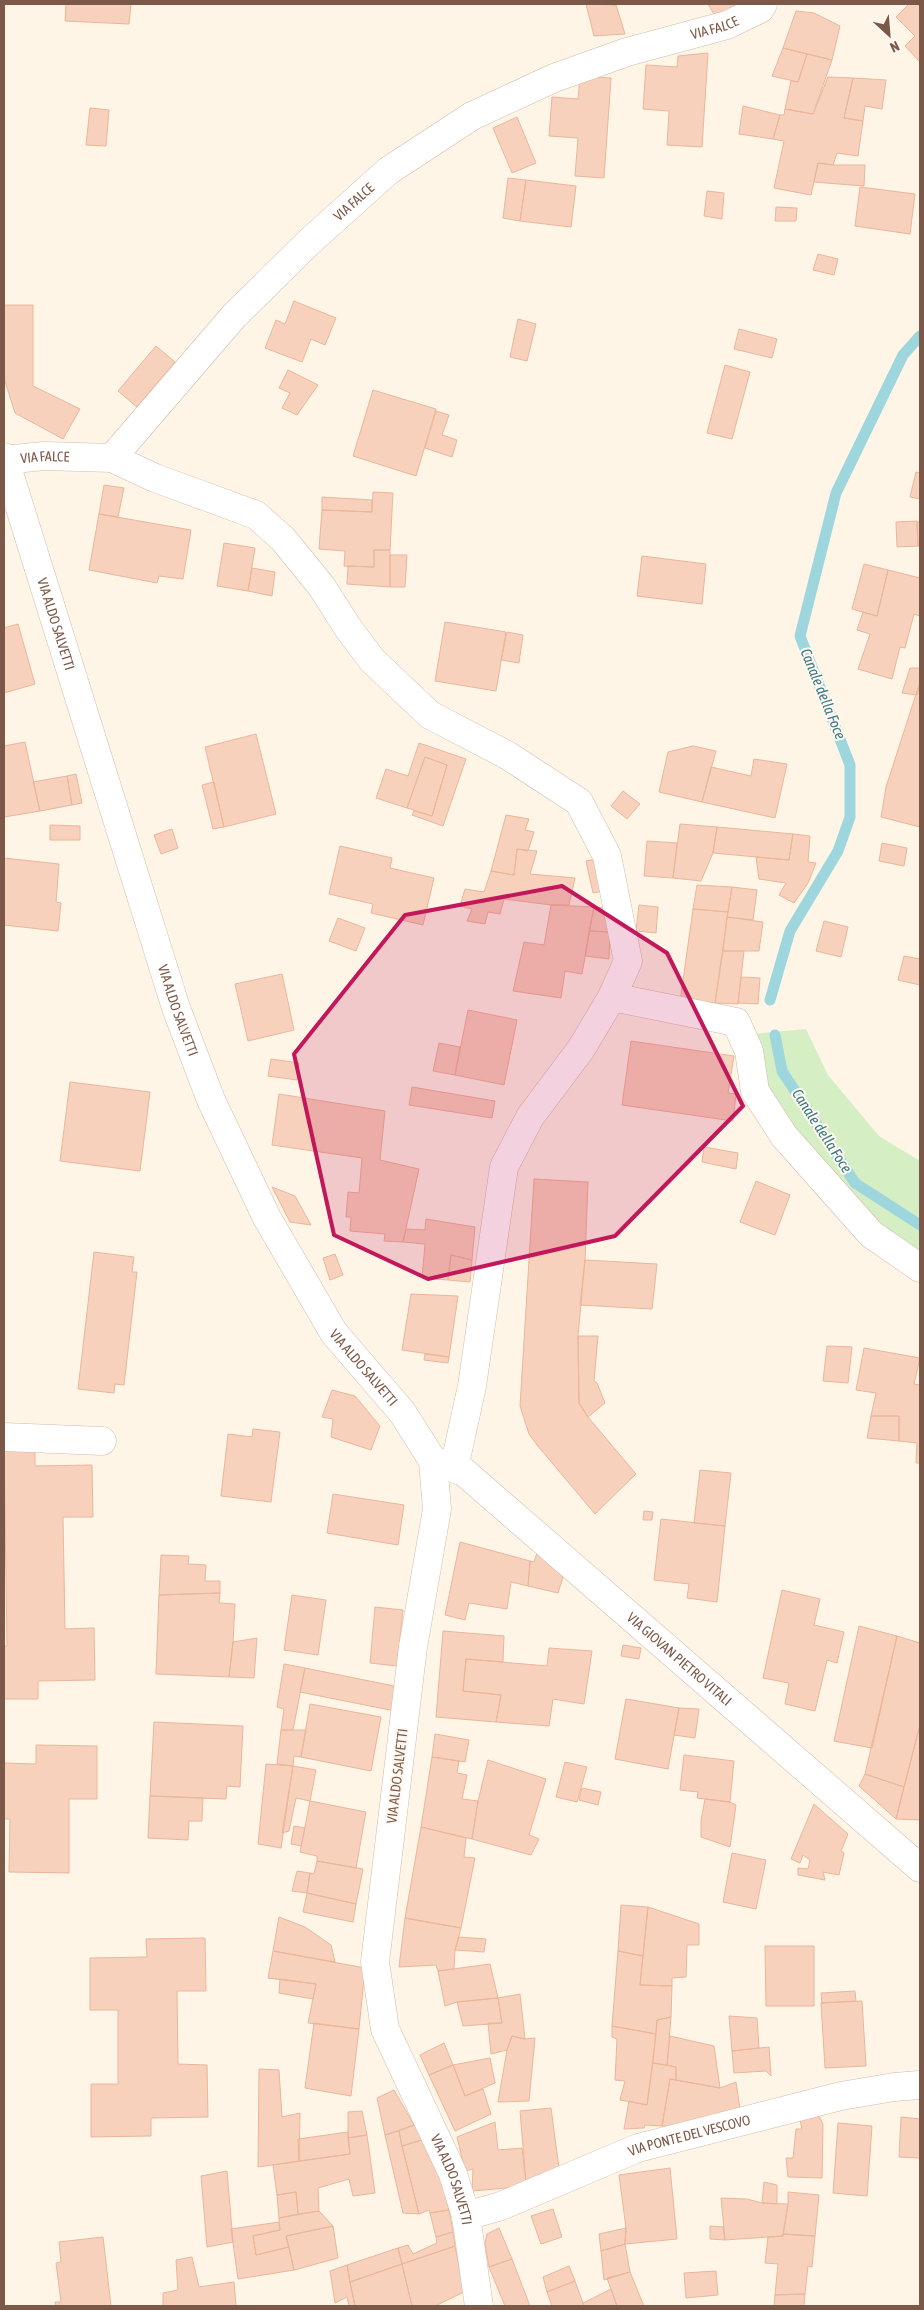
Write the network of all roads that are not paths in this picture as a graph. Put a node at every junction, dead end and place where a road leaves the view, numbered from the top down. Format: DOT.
graph roads {
  1 [pos="764,4"];
  2 [pos="112,458"];
  3 [pos="4,459"];
  4 [pos="13,522"];
  5 [pos="612,997"];
  6 [pos="920,1268"];
  7 [pos="4,1437"];
  8 [pos="102,1441"];
  9 [pos="443,1464"];
  10 [pos="920,1868"];
  11 [pos="920,2086"];
  12 [pos="466,2216"];
  13 [pos="479,2306"];
  1 -- 2 [label="street, VIA FALCE"];
  2 -- 3 [label="street, VIA FALCE"];
  2 -- 5 [label="street"];
  3 -- 4 [label="street, VIA ALDO SALVETTI"];
  4 -- 9 [label="street, VIA ALDO SALVETTI"];
  5 -- 6 [label="street"];
  5 -- 9 [label="street"];
  7 -- 8 [label="street"];
  9 -- 10 [label="street, VIA GIOVAN PIETRO VITALI"];
  9 -- 12 [label="street, VIA ALDO SALVETTI"];
  11 -- 12 [label="street, VIA PONTE DEL VESCOVO"];
  12 -- 13 [label="street, VIA ALDO SALVETTI"];
}
